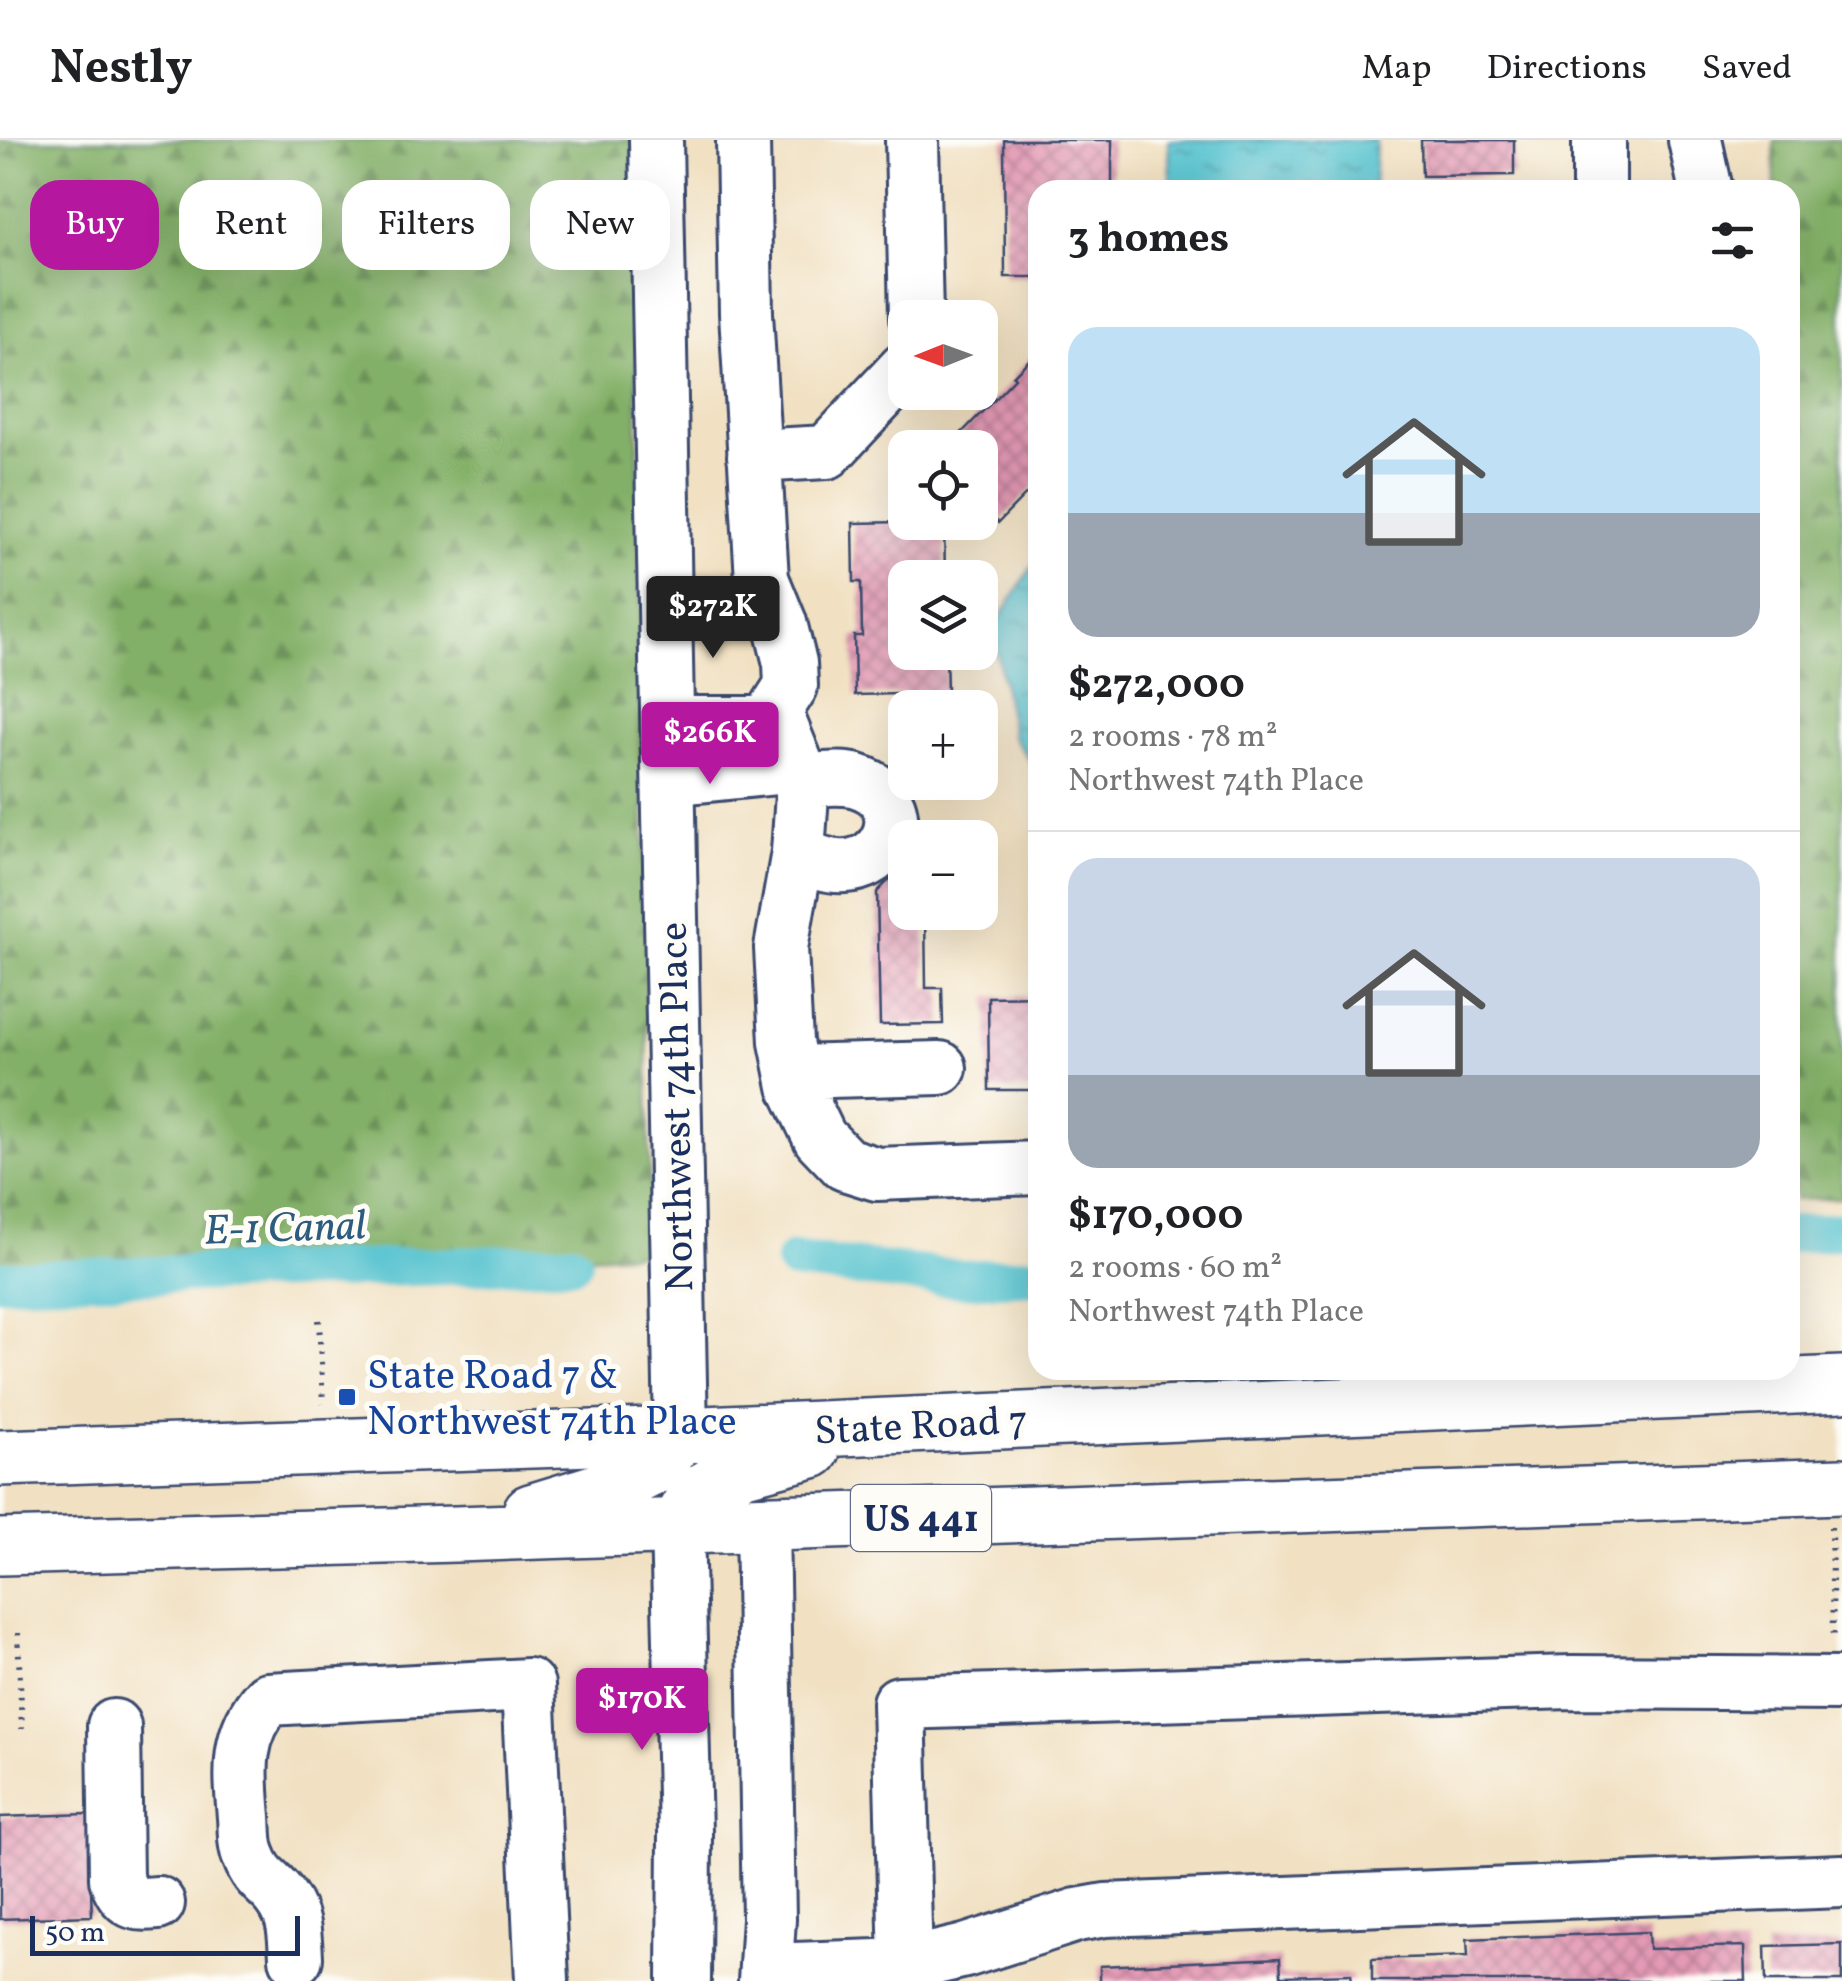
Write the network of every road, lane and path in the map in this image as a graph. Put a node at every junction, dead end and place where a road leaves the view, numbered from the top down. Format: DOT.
graph roads {
  1 [pos="656,140"];
  2 [pos="743,140"];
  3 [pos="912,140"];
  4 [pos="1599,140"];
  5 [pos="1695,140"];
  6 [pos="1599,180"];
  7 [pos="1704,180"];
  8 [pos="916,300"];
  9 [pos="888,387"];
  10 [pos="754,456"];
  11 [pos="668,723"];
  12 [pos="789,744"];
  13 [pos="669,779"];
  14 [pos="798,852"];
  15 [pos="940,1068"];
  16 [pos="792,1072"];
  17 [pos="1028,1168"];
  18 [pos="319,1320"];
  19 [pos="1842,1384"];
  20 [pos="912,1424"];
  21 [pos="681,1435"];
  22 [pos="325,1447"];
  23 [pos="0,1458"];
  24 [pos="1836,1486"];
  25 [pos="762,1523"];
  26 [pos="678,1526"];
  27 [pos="456,1534"];
  28 [pos="0,1548"];
  29 [pos="18,1632"];
  30 [pos="1840,1684"];
  31 [pos="114,1726"];
  32 [pos="22,1729"];
  33 [pos="1842,1881"];
  34 [pos="158,1903"];
  35 [pos="296,1958"];
  36 [pos="906,1965"];
  37 [pos="765,1975"];
  38 [pos="542,1980"];
  39 [pos="684,1981"];
  1 -- 11 [label="street, Northwest 74th Place"];
  2 -- 10 [label="street"];
  3 -- 8 [label="street"];
  4 -- 6 [label="street"];
  5 -- 7 [label="street"];
  9 -- 10 [label="street"];
  10 -- 12 [label="street"];
  11 -- 12 [label="street"];
  11 -- 13 [label="street, Northwest 74th Place"];
  12 -- 13 [label="street"];
  12 -- 14 [label="street"];
  12 -- 14 [label="street"];
  13 -- 21 [label="street, Northwest 74th Place"];
  14 -- 16 [label="street"];
  15 -- 16 [label="street"];
  16 -- 17 [label="street"];
  18 -- 22 [label="path"];
  19 -- 20 [label="main road, State Road 7 / US 441"];
  20 -- 21 [label="main road, State Road 7 / US 441"];
  20 -- 26 [label="main road"];
  21 -- 22 [label="main road, State Road 7 / US 441"];
  21 -- 27 [label="main road"];
  22 -- 23 [label="main road, State Road 7 / US 441"];
  24 -- 25 [label="main road, US 441"];
  24 -- 30 [label="path"];
  25 -- 26 [label="main road, US 441"];
  25 -- 37 [label="street"];
  26 -- 27 [label="main road, US 441"];
  26 -- 39 [label="street"];
  27 -- 28 [label="main road, US 441"];
  29 -- 32 [label="path"];
  30 -- 36 [label="street"];
  31 -- 34 [label="street"];
  33 -- 36 [label="street"];
  35 -- 38 [label="street"];
  36 -- 37 [label="street"];
}
